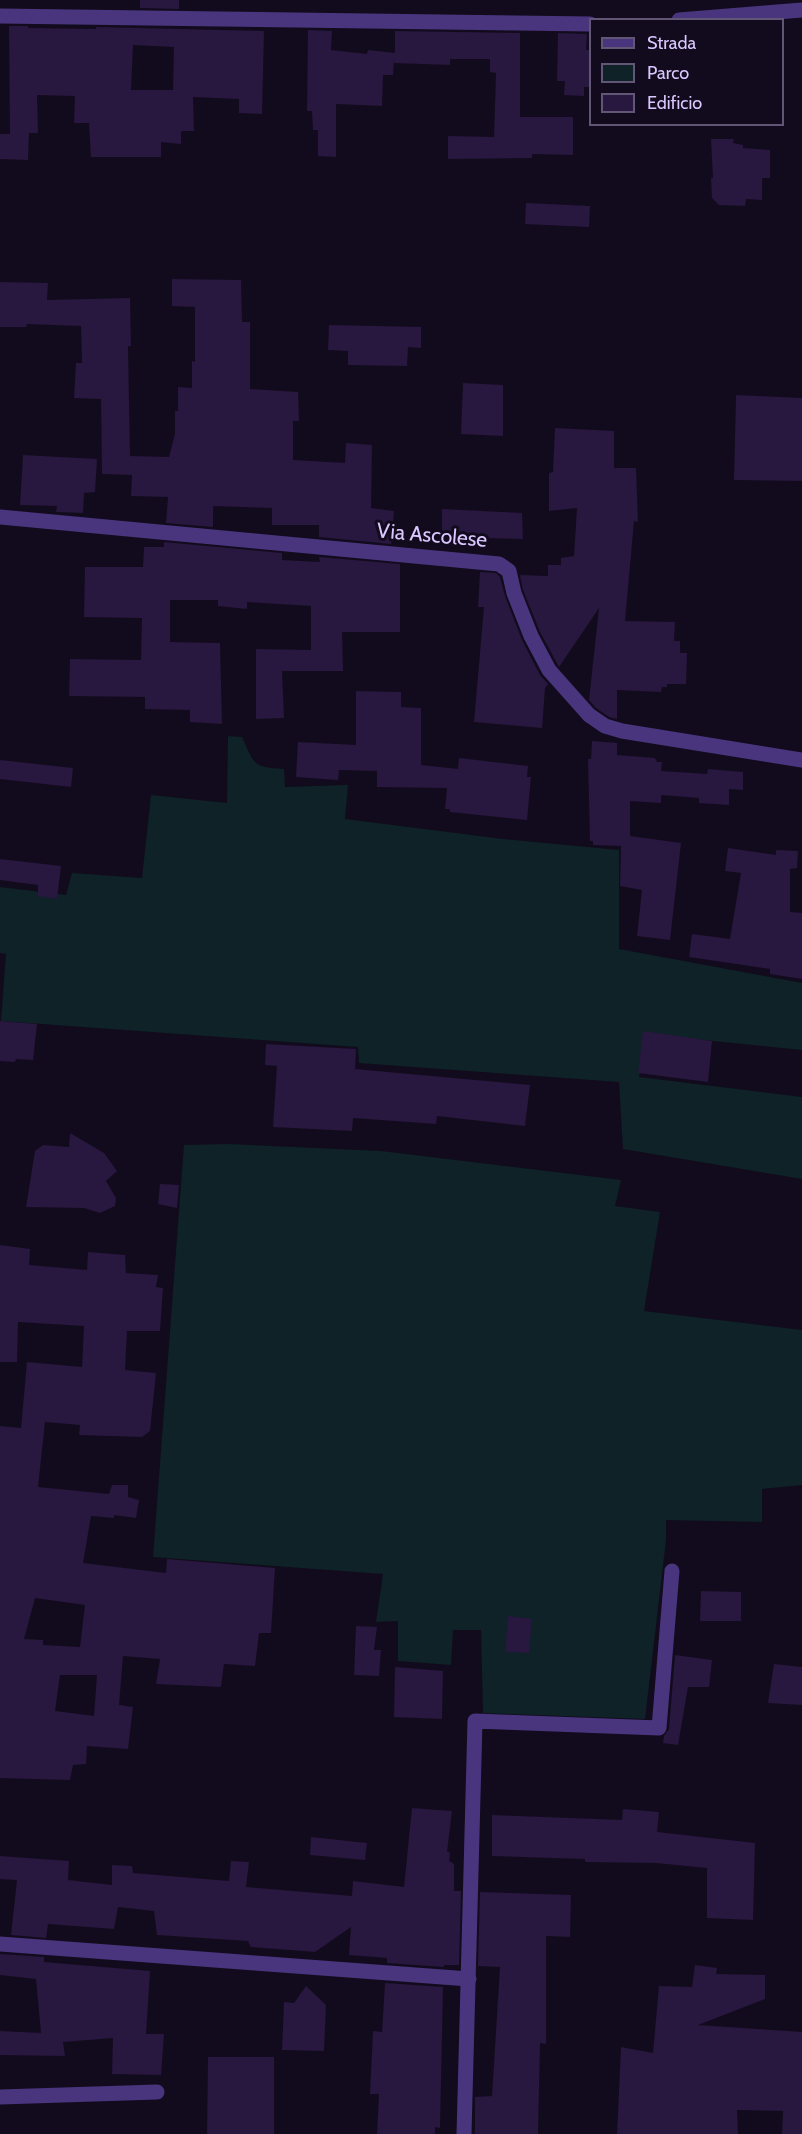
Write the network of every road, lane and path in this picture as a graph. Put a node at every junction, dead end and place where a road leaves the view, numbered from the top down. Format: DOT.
graph roads {
  1 [pos="802,10"];
  2 [pos="0,16"];
  3 [pos="704,18"];
  4 [pos="589,24"];
  5 [pos="0,517"];
  6 [pos="802,760"];
  7 [pos="672,1571"];
  8 [pos="0,1944"];
  9 [pos="469,1979"];
  10 [pos="157,2092"];
  11 [pos="0,2097"];
  12 [pos="464,2134"];
  1 -- 3 [label="street"];
  2 -- 4 [label="street"];
  5 -- 6 [label="street, Via Ascolese"];
  7 -- 9 [label="street"];
  8 -- 9 [label="street"];
  9 -- 12 [label="street"];
  10 -- 11 [label="street"];
}
